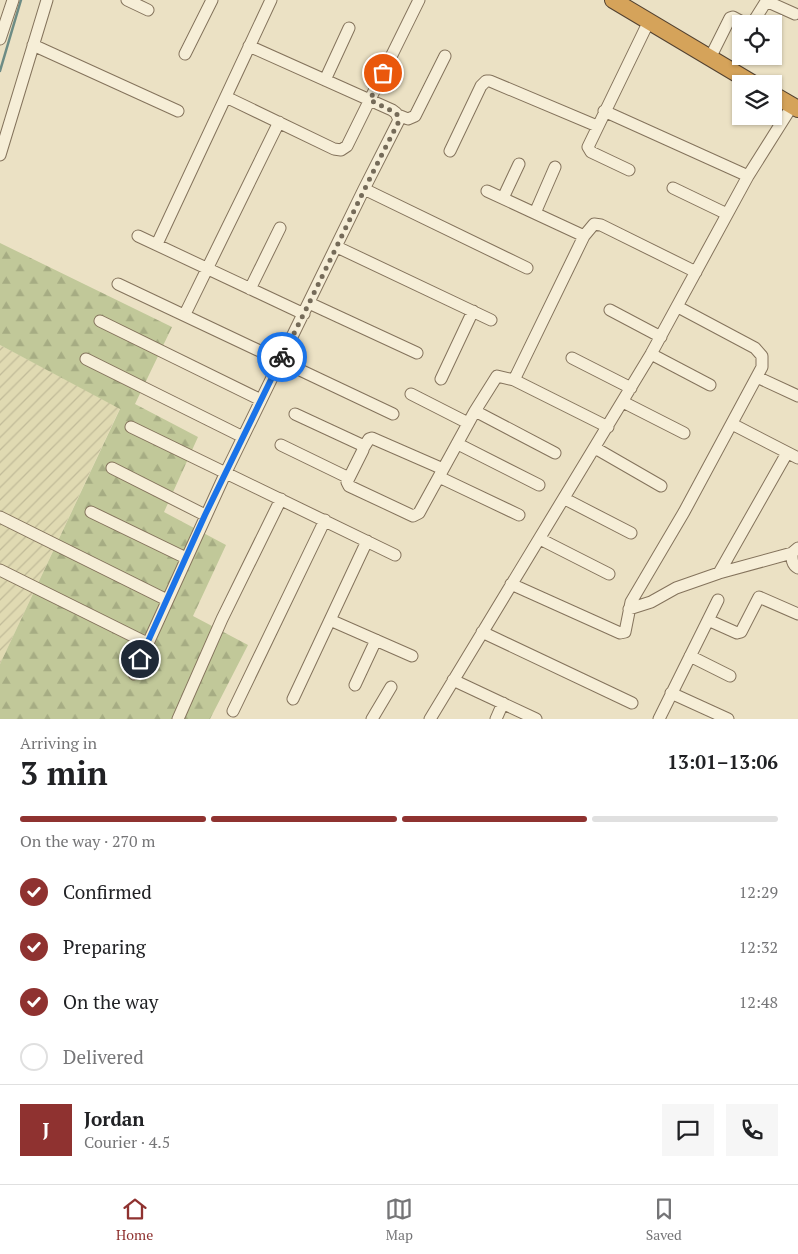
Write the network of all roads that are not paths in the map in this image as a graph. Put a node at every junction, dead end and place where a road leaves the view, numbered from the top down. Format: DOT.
graph roads {
  1 [pos="13,0"];
  2 [pos="46,0"];
  3 [pos="126,0"];
  4 [pos="212,0"];
  5 [pos="271,0"];
  6 [pos="418,0"];
  7 [pos="613,0"];
  8 [pos="766,0"];
  9 [pos="148,10"];
  10 [pos="796,14"];
  11 [pos="757,15"];
  12 [pos="732,17"];
  13 [pos="649,21"];
  14 [pos="349,28"];
  15 [pos="0,39"];
  16 [pos="33,45"];
  17 [pos="249,46"];
  18 [pos="185,54"];
  19 [pos="445,56"];
  20 [pos="710,58"];
  21 [pos="739,75"];
  22 [pos="324,80"];
  23 [pos="226,97"];
  24 [pos="370,100"];
  25 [pos="782,100"];
  26 [pos="795,108"];
  27 [pos="178,111"];
  28 [pos="604,111"];
  29 [pos="398,116"];
  30 [pos="279,122"];
  31 [pos="597,126"];
  32 [pos="450,151"];
  33 [pos="0,154"];
  34 [pos="519,164"];
  35 [pos="555,167"];
  36 [pos="629,170"];
  37 [pos="748,176"];
  38 [pos="673,188"];
  39 [pos="364,189"];
  40 [pos="487,191"];
  41 [pos="503,198"];
  42 [pos="535,213"];
  43 [pos="727,214"];
  44 [pos="280,228"];
  45 [pos="138,236"];
  46 [pos="584,236"];
  47 [pos="157,244"];
  48 [pos="337,247"];
  49 [pos="527,268"];
  50 [pos="206,269"];
  51 [pos="696,272"];
  52 [pos="118,284"];
  53 [pos="250,288"];
  54 [pos="309,303"];
  55 [pos="678,307"];
  56 [pos="610,310"];
  57 [pos="474,311"];
  58 [pos="185,314"];
  59 [pos="304,314"];
  60 [pos="492,320"];
  61 [pos="100,321"];
  62 [pos="661,337"];
  63 [pos="417,354"];
  64 [pos="652,354"];
  65 [pos="572,358"];
  66 [pos="86,359"];
  67 [pos="281,359"];
  68 [pos="757,377"];
  69 [pos="441,379"];
  70 [pos="514,380"];
  71 [pos="710,385"];
  72 [pos="631,388"];
  73 [pos="411,394"];
  74 [pos="798,396"];
  75 [pos="261,400"];
  76 [pos="623,402"];
  77 [pos="475,411"];
  78 [pos="295,414"];
  79 [pos="393,414"];
  80 [pos="468,423"];
  81 [pos="732,424"];
  82 [pos="131,427"];
  83 [pos="608,427"];
  84 [pos="684,433"];
  85 [pos="243,437"];
  86 [pos="458,444"];
  87 [pos="281,445"];
  88 [pos="364,447"];
  89 [pos="595,448"];
  90 [pos="555,453"];
  91 [pos="787,453"];
  92 [pos="798,458"];
  93 [pos="112,468"];
  94 [pos="226,472"];
  95 [pos="442,473"];
  96 [pos="349,478"];
  97 [pos="539,485"];
  98 [pos="661,486"];
  99 [pos="281,499"];
  100 [pos="565,499"];
  101 [pos="91,512"];
  102 [pos="205,515"];
  103 [pos="519,515"];
  104 [pos="0,517"];
  105 [pos="325,520"];
  106 [pos="631,533"];
  107 [pos="540,539"];
  108 [pos="367,541"];
  109 [pos="795,550"];
  110 [pos="395,555"];
  111 [pos="186,558"];
  112 [pos="798,568"];
  113 [pos="0,570"];
  114 [pos="719,573"];
  115 [pos="609,574"];
  116 [pos="511,584"];
  117 [pos="167,600"];
  118 [pos="718,600"];
  119 [pos="629,609"];
  120 [pos="798,614"];
  121 [pos="330,620"];
  122 [pos="708,620"];
  123 [pos="482,632"];
  124 [pos="376,640"];
  125 [pos="148,643"];
  126 [pos="412,656"];
  127 [pos="690,656"];
  128 [pos="134,674"];
  129 [pos="730,676"];
  130 [pos="453,680"];
  131 [pos="355,685"];
  132 [pos="391,687"];
  133 [pos="671,693"];
  134 [pos="293,699"];
  135 [pos="503,703"];
  136 [pos="632,703"];
  137 [pos="233,711"];
  138 [pos="178,719"];
  139 [pos="372,719"];
  140 [pos="430,719"];
  141 [pos="496,719"];
  142 [pos="536,719"];
  143 [pos="659,719"];
  144 [pos="728,719"];
  1 -- 15 [label="street"];
  2 -- 16 [label="street"];
  3 -- 9 [label="street"];
  4 -- 18 [label="street"];
  5 -- 17 [label="street"];
  6 -- 24 [label="street"];
  7 -- 13 [label="highway"];
  8 -- 10 [label="street"];
  8 -- 11 [label="street"];
  12 -- 20 [label="street"];
  13 -- 20 [label="highway"];
  13 -- 28 [label="street"];
  14 -- 22 [label="street"];
  16 -- 27 [label="street"];
  16 -- 33 [label="street"];
  17 -- 22 [label="street"];
  17 -- 23 [label="street"];
  19 -- 29 [label="street"];
  20 -- 21 [label="highway"];
  22 -- 24 [label="street"];
  23 -- 30 [label="street"];
  23 -- 47 [label="street"];
  24 -- 29 [label="street"];
  24 -- 30 [label="street"];
  25 -- 26 [label="highway"];
  26 -- 37 [label="street"];
  28 -- 31 [label="street"];
  28 -- 37 [label="street"];
  29 -- 39 [label="street"];
  30 -- 50 [label="street"];
  31 -- 32 [label="street"];
  31 -- 36 [label="street"];
  34 -- 41 [label="street"];
  35 -- 42 [label="street"];
  37 -- 43 [label="street"];
  38 -- 43 [label="street"];
  39 -- 48 [label="street"];
  39 -- 49 [label="street"];
  40 -- 41 [label="street"];
  41 -- 42 [label="street"];
  42 -- 46 [label="street"];
  43 -- 51 [label="street"];
  44 -- 53 [label="street"];
  45 -- 47 [label="street"];
  46 -- 51 [label="street"];
  46 -- 70 [label="street"];
  47 -- 50 [label="street"];
  48 -- 54 [label="street"];
  48 -- 57 [label="street"];
  50 -- 53 [label="street"];
  50 -- 58 [label="street"];
  51 -- 55 [label="street"];
  52 -- 58 [label="street"];
  53 -- 59 [label="street"];
  54 -- 59 [label="street"];
  54 -- 63 [label="street"];
  55 -- 62 [label="street"];
  55 -- 68 [label="street"];
  56 -- 62 [label="street"];
  57 -- 60 [label="street"];
  57 -- 69 [label="street"];
  58 -- 67 [label="street"];
  59 -- 67 [label="street"];
  61 -- 75 [label="street"];
  62 -- 64 [label="street"];
  64 -- 71 [label="street"];
  64 -- 72 [label="street"];
  65 -- 72 [label="street"];
  66 -- 85 [label="street"];
  67 -- 75 [label="street"];
  67 -- 79 [label="street"];
  68 -- 74 [label="street"];
  68 -- 81 [label="street"];
  70 -- 77 [label="street"];
  70 -- 83 [label="street"];
  72 -- 76 [label="street"];
  73 -- 80 [label="street"];
  75 -- 85 [label="street"];
  76 -- 83 [label="street"];
  76 -- 84 [label="street"];
  77 -- 80 [label="street"];
  77 -- 90 [label="street"];
  78 -- 88 [label="street"];
  80 -- 86 [label="street"];
  81 -- 91 [label="street"];
  81 -- 119 [label="street"];
  82 -- 94 [label="street"];
  83 -- 89 [label="street"];
  85 -- 94 [label="street"];
  86 -- 95 [label="street"];
  86 -- 97 [label="street"];
  87 -- 96 [label="street"];
  88 -- 95 [label="street"];
  88 -- 96 [label="street"];
  89 -- 98 [label="street"];
  89 -- 100 [label="street"];
  91 -- 92 [label="street"];
  91 -- 114 [label="street"];
  93 -- 102 [label="street"];
  94 -- 99 [label="street"];
  94 -- 102 [label="street"];
  95 -- 96 [label="street"];
  95 -- 103 [label="street"];
  99 -- 105 [label="street"];
  99 -- 138 [label="street"];
  100 -- 106 [label="street"];
  100 -- 107 [label="street"];
  101 -- 111 [label="street"];
  102 -- 111 [label="street"];
  104 -- 117 [label="street"];
  105 -- 108 [label="street"];
  105 -- 137 [label="street"];
  107 -- 115 [label="street"];
  107 -- 116 [label="street"];
  108 -- 110 [label="street"];
  108 -- 121 [label="street"];
  109 -- 112 [label="street"];
  109 -- 114 [label="street"];
  111 -- 117 [label="street"];
  113 -- 125 [label="street"];
  114 -- 119 [label="street"];
  116 -- 119 [label="street"];
  116 -- 123 [label="street"];
  117 -- 125 [label="street"];
  118 -- 122 [label="street"];
  120 -- 122 [label="street"];
  121 -- 124 [label="street"];
  121 -- 134 [label="street"];
  122 -- 127 [label="street"];
  123 -- 130 [label="street"];
  123 -- 136 [label="street"];
  124 -- 126 [label="street"];
  124 -- 131 [label="street"];
  125 -- 128 [label="street"];
  127 -- 129 [label="street"];
  127 -- 133 [label="street"];
  130 -- 135 [label="street"];
  130 -- 140 [label="street"];
  132 -- 139 [label="street"];
  133 -- 143 [label="street"];
  133 -- 144 [label="street"];
  135 -- 141 [label="street"];
  135 -- 142 [label="street"];
}
